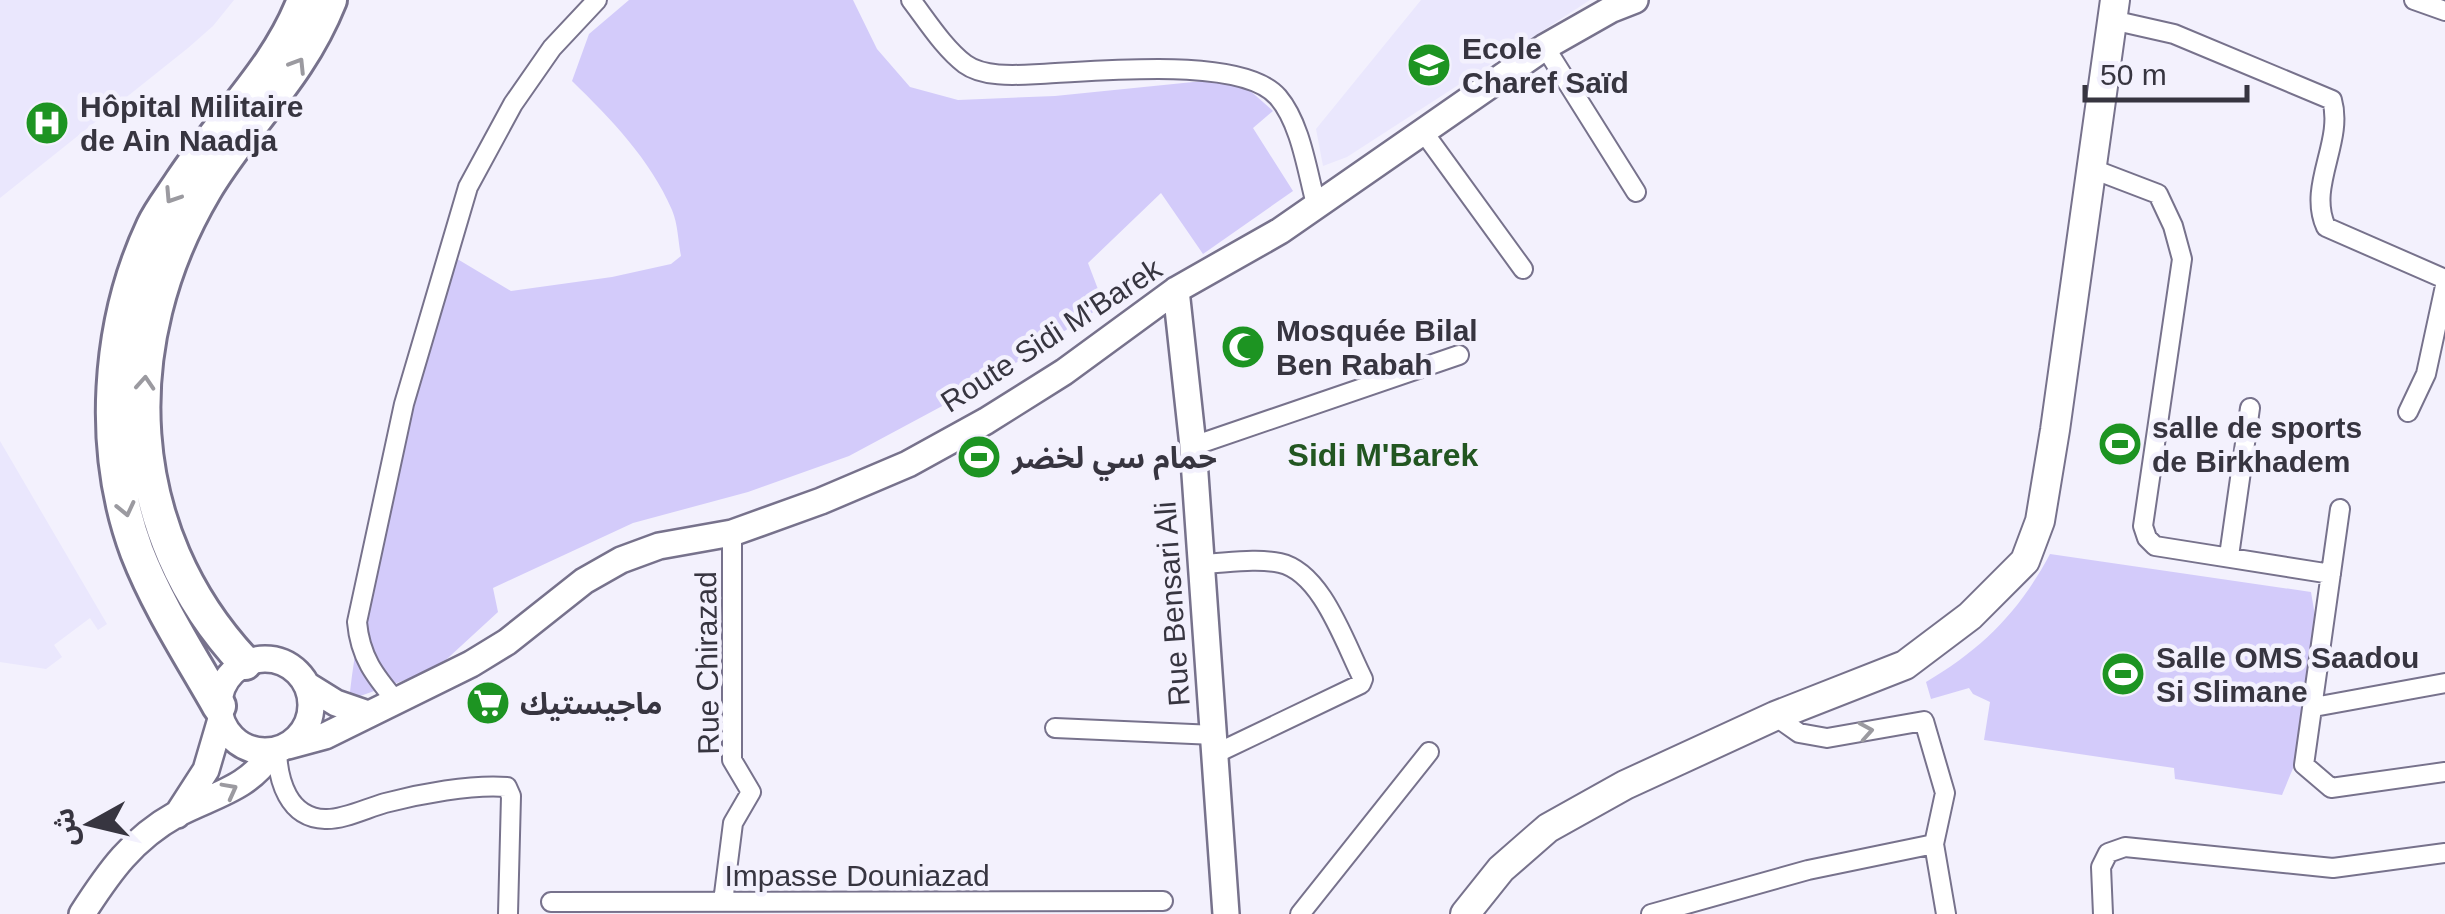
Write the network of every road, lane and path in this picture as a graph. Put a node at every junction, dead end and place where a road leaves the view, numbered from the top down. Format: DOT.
graph roads {
  1 [pos="304,0"];
  2 [pos="330,0"];
  3 [pos="598,0"];
  4 [pos="911,0"];
  5 [pos="2414,0"];
  6 [pos="1619,3"];
  7 [pos="2114,10"];
  8 [pos="2445,11"];
  9 [pos="1544,47"];
  10 [pos="1422,130"];
  11 [pos="2090,168"];
  12 [pos="1636,192"];
  13 [pos="1316,204"];
  14 [pos="1523,269"];
  15 [pos="2445,283"];
  16 [pos="1176,290"];
  17 [pos="1460,356"];
  18 [pos="2250,408"];
  19 [pos="2408,412"];
  20 [pos="1193,446"];
  21 [pos="2340,509"];
  22 [pos="732,533"];
  23 [pos="2229,556"];
  24 [pos="1202,564"];
  25 [pos="2331,574"];
  26 [pos="245,663"];
  27 [pos="2445,682"];
  28 [pos="307,685"];
  29 [pos="396,701"];
  30 [pos="2314,707"];
  31 [pos="220,712"];
  32 [pos="368,714"];
  33 [pos="1775,716"];
  34 [pos="1055,728"];
  35 [pos="1216,744"];
  36 [pos="279,749"];
  37 [pos="1429,752"];
  38 [pos="2445,772"];
  39 [pos="177,814"];
  40 [pos="1934,844"];
  41 [pos="2445,853"];
  42 [pos="551,902"];
  43 [pos="724,902"];
  44 [pos="1163,902"];
  45 [pos="82,914"];
  46 [pos="508,914"];
  47 [pos="1226,914"];
  48 [pos="1300,914"];
  49 [pos="1465,914"];
  50 [pos="1650,914"];
  51 [pos="1946,914"];
  52 [pos="2104,914"];
  1 -- 31 [label="highway, one-way"];
  26 -- 2 [label="highway, one-way"];
  3 -- 29 [label="street"];
  4 -- 13 [label="street"];
  5 -- 8 [label="street"];
  6 -- 9 [label="main road, Route Sidi M'Barek"];
  7 -- 11 [label="main road"];
  7 -- 15 [label="street"];
  9 -- 10 [label="main road, Route Sidi M'Barek"];
  9 -- 12 [label="street"];
  10 -- 13 [label="main road, Route Sidi M'Barek"];
  10 -- 14 [label="street"];
  11 -- 23 [label="street"];
  11 -- 33 [label="main road"];
  13 -- 16 [label="main road, Route Sidi M'Barek"];
  15 -- 19 [label="street"];
  16 -- 20 [label="main road, Rue Bensari Ali"];
  16 -- 22 [label="main road, Route Sidi M'Barek"];
  17 -- 20 [label="street"];
  18 -- 23 [label="street"];
  20 -- 24 [label="main road, Rue Bensari Ali"];
  21 -- 25 [label="street"];
  22 -- 29 [label="main road, Route Sidi M'Barek"];
  22 -- 43 [label="street, Rue Chirazad"];
  23 -- 25 [label="street"];
  24 -- 35 [label="main road, Rue Bensari Ali"];
  24 -- 35 [label="street"];
  25 -- 30 [label="street"];
  26 -- 28 [label="main road"];
  26 -- 31 [label="main road"];
  27 -- 30 [label="street"];
  28 -- 32 [label="main road"];
  28 -- 36 [label="main road"];
  29 -- 32 [label="main road, Route Sidi M'Barek"];
  30 -- 38 [label="street"];
  31 -- 36 [label="main road"];
  31 -- 39 [label="main road, Route Sidi M'Barek"];
  32 -- 36 [label="main road, Route Sidi M'Barek"];
  33 -- 40 [label="street, one-way"];
  33 -- 49 [label="main road"];
  34 -- 35 [label="street"];
  35 -- 47 [label="main road, Rue Bensari Ali"];
  39 -- 36 [label="main road, Route Sidi M'Barek, one-way"];
  36 -- 46 [label="street"];
  37 -- 48 [label="street"];
  39 -- 45 [label="main road, Route Sidi M'Barek"];
  40 -- 50 [label="street"];
  40 -- 51 [label="street"];
  41 -- 52 [label="street"];
  42 -- 43 [label="street, Impasse Douniazad"];
  43 -- 44 [label="street, Impasse Douniazad"];
}
